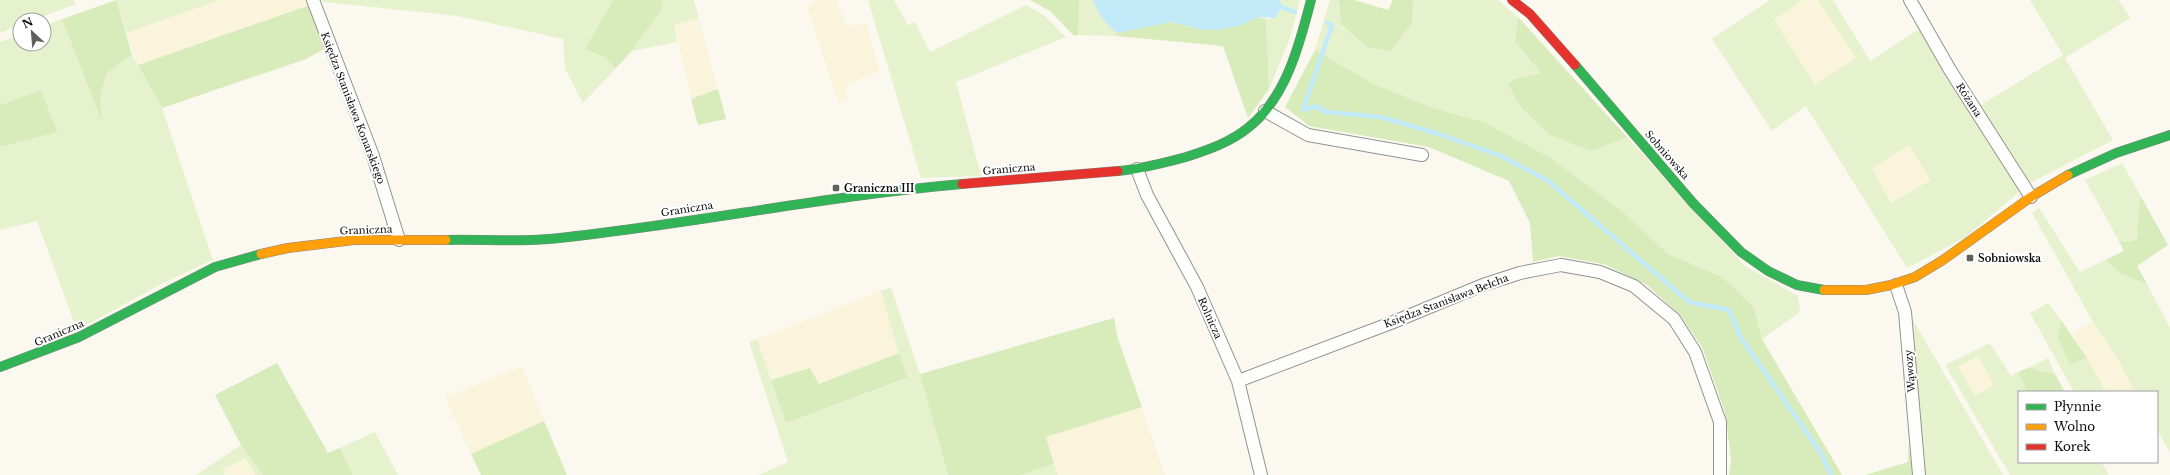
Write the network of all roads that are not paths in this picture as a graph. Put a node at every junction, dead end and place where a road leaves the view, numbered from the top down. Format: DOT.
graph roads {
  1 [pos="314,0"];
  2 [pos="1311,0"];
  3 [pos="1512,0"];
  4 [pos="1910,0"];
  5 [pos="1265,111"];
  6 [pos="2170,135"];
  7 [pos="1422,155"];
  8 [pos="1136,169"];
  9 [pos="2031,197"];
  10 [pos="399,240"];
  11 [pos="1896,285"];
  12 [pos="0,367"];
  13 [pos="1238,381"];
  14 [pos="1261,475"];
  15 [pos="1720,475"];
  16 [pos="1919,475"];
  1 -- 10 [label="street, Księdza Stanisława Konarskiego"];
  2 -- 5 [label="street, Graniczna"];
  3 -- 11 [label="street, Sobniowska"];
  4 -- 9 [label="street, Różana"];
  5 -- 7 [label="street"];
  5 -- 8 [label="street, Graniczna"];
  6 -- 9 [label="street, Sobniowska"];
  8 -- 10 [label="street, Graniczna"];
  8 -- 13 [label="street, Rolnicza"];
  9 -- 11 [label="street, Sobniowska"];
  10 -- 12 [label="street, Graniczna"];
  11 -- 16 [label="street, Wąwozy"];
  13 -- 14 [label="street, Rolnicza"];
  13 -- 15 [label="street, Księdza Stanisława Bełcha"];
}
